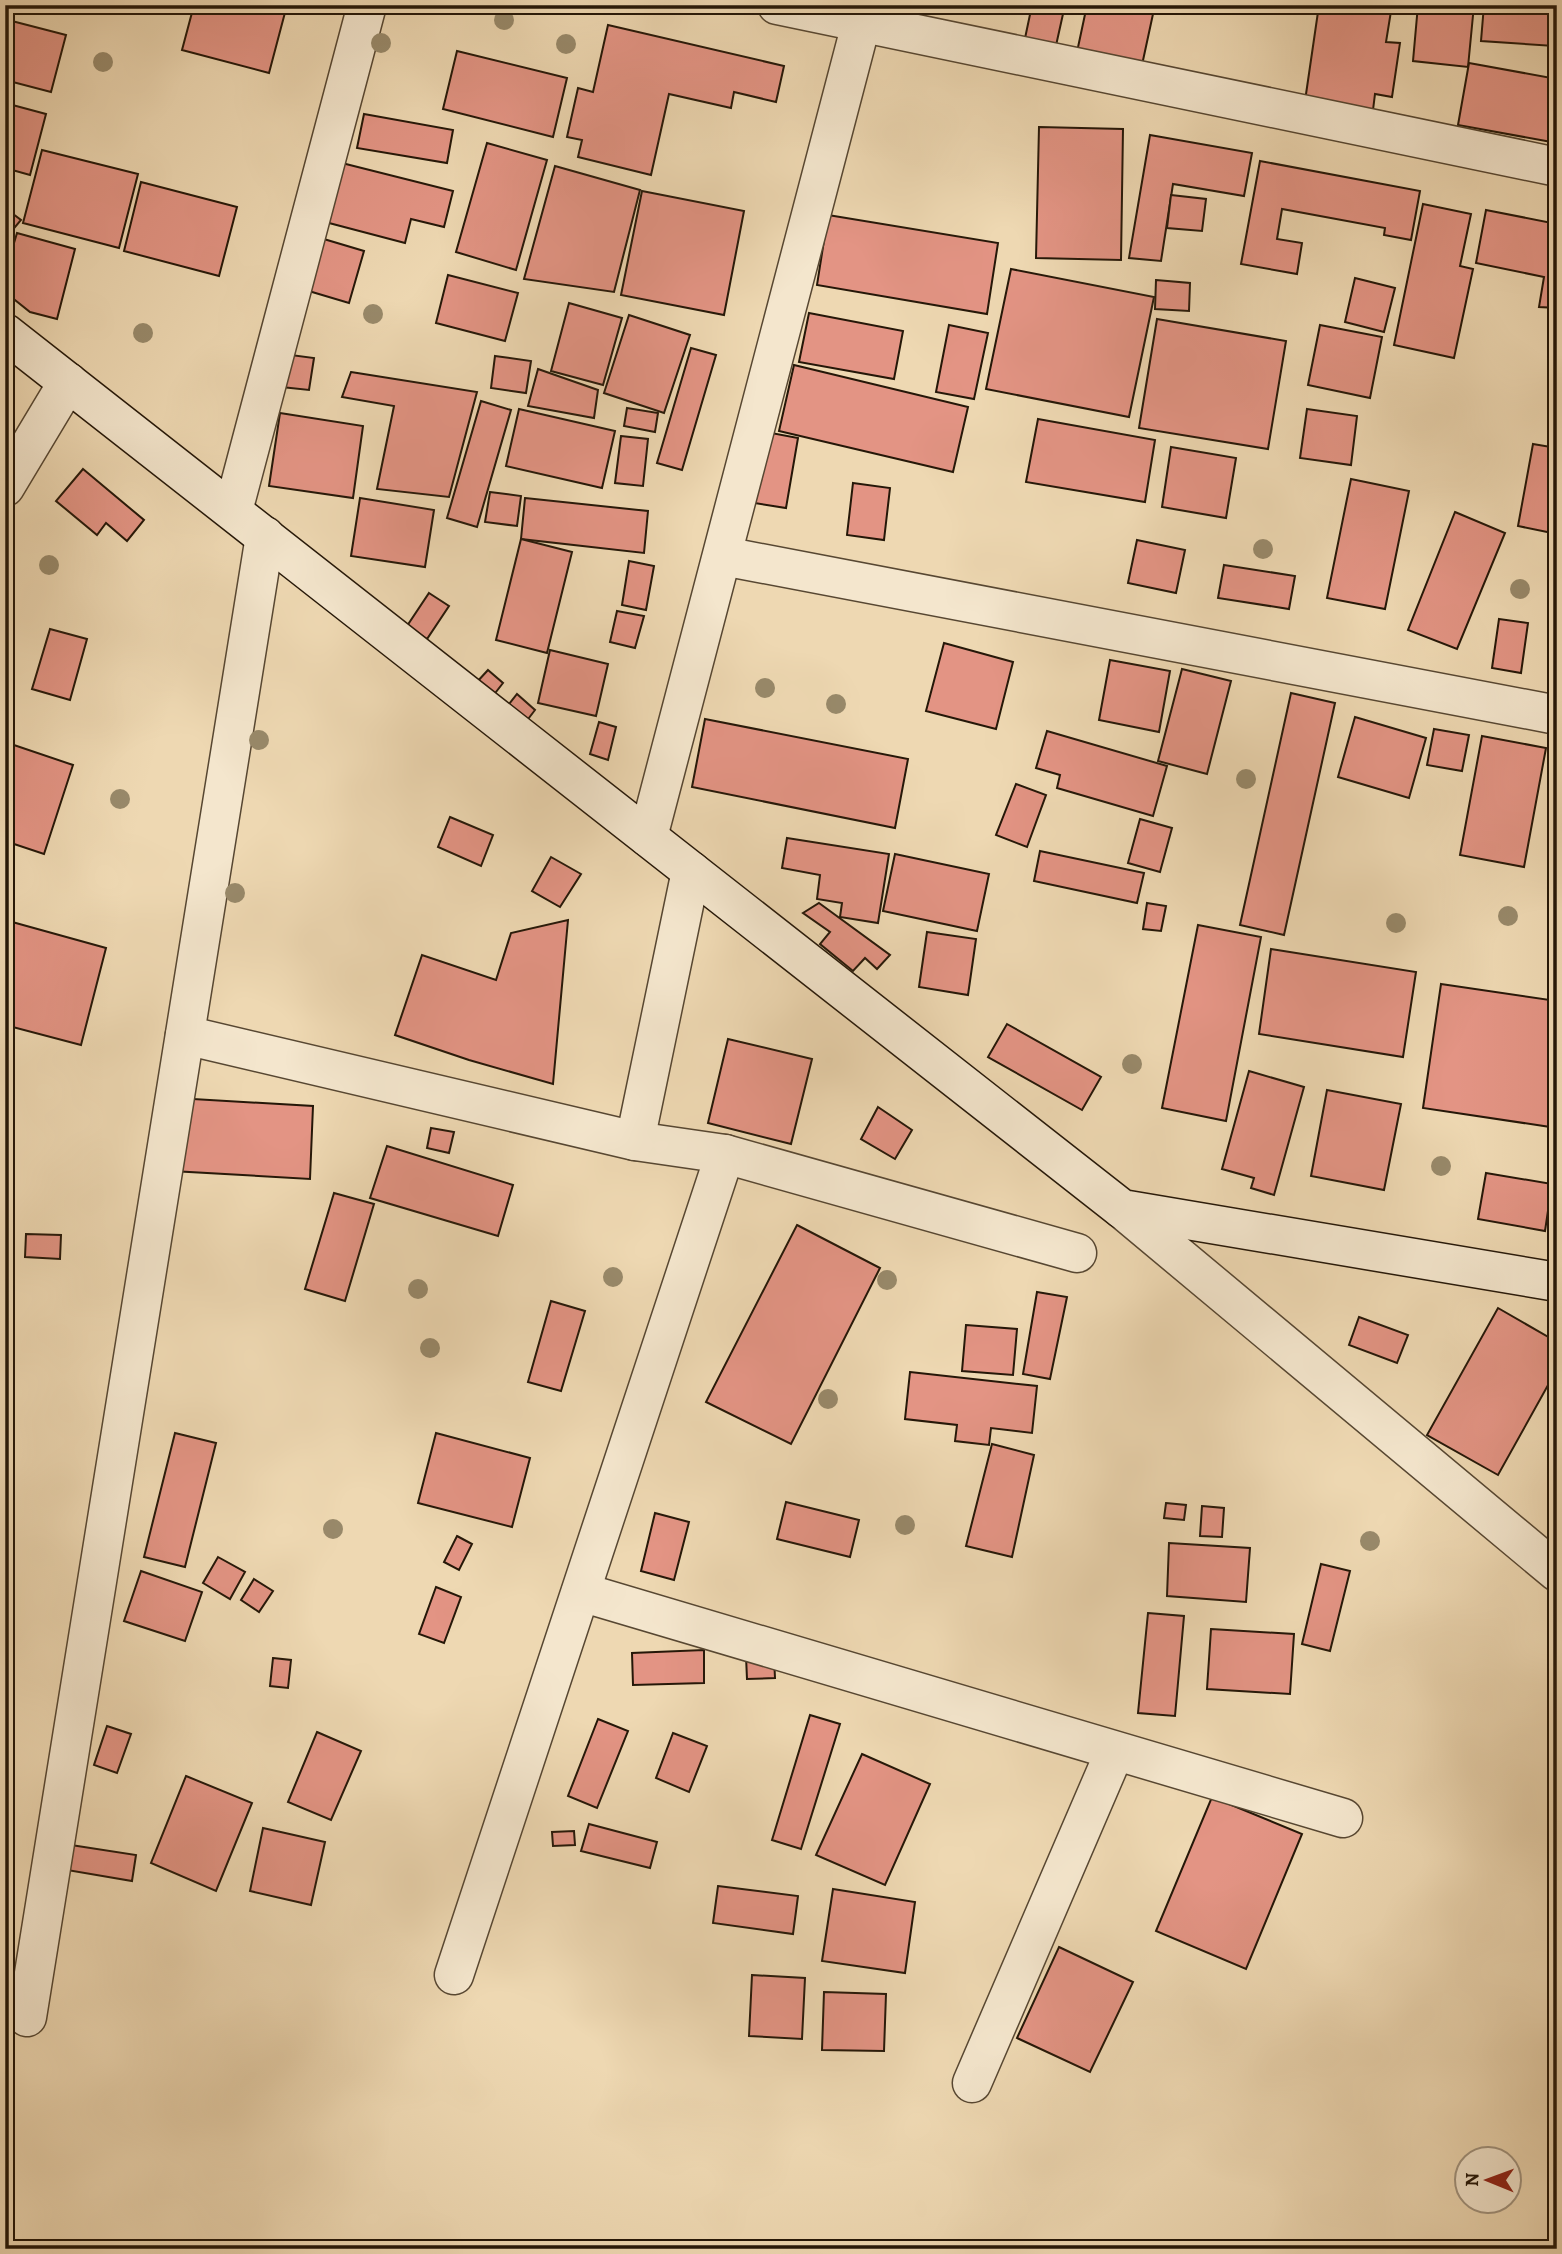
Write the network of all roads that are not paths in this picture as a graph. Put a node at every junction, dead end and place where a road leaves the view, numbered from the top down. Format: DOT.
graph roads {
  1 [pos="367,5"];
  2 [pos="777,5"];
  3 [pos="863,14"];
  4 [pos="1557,167"];
  5 [pos="5,333"];
  6 [pos="68,382"];
  7 [pos="5,486"];
  8 [pos="233,511"];
  9 [pos="265,536"];
  10 [pos="723,556"];
  11 [pos="1557,715"];
  12 [pos="648,837"];
  13 [pos="691,871"];
  14 [pos="185,1035"];
  15 [pos="635,1141"];
  16 [pos="725,1154"];
  17 [pos="1122,1209"];
  18 [pos="1077,1253"];
  19 [pos="1557,1282"];
  20 [pos="1557,1572"];
  21 [pos="581,1592"];
  22 [pos="1115,1751"];
  23 [pos="1343,1818"];
  24 [pos="454,1975"];
  25 [pos="27,2017"];
  26 [pos="972,2083"];
  1 -- 8 [label="street"];
  2 -- 3 [label="street"];
  3 -- 4 [label="street"];
  3 -- 10 [label="street"];
  5 -- 6 [label="street"];
  6 -- 7 [label="street"];
  6 -- 8 [label="street"];
  8 -- 9 [label="street"];
  9 -- 12 [label="street"];
  9 -- 14 [label="street"];
  10 -- 11 [label="street"];
  10 -- 12 [label="street"];
  12 -- 13 [label="street"];
  13 -- 15 [label="street"];
  13 -- 17 [label="street"];
  14 -- 15 [label="street"];
  14 -- 25 [label="street"];
  15 -- 16 [label="street"];
  16 -- 18 [label="street"];
  16 -- 21 [label="street"];
  17 -- 19 [label="street"];
  17 -- 20 [label="street"];
  21 -- 22 [label="street"];
  21 -- 24 [label="street"];
  22 -- 23 [label="street"];
  22 -- 26 [label="street"];
}
